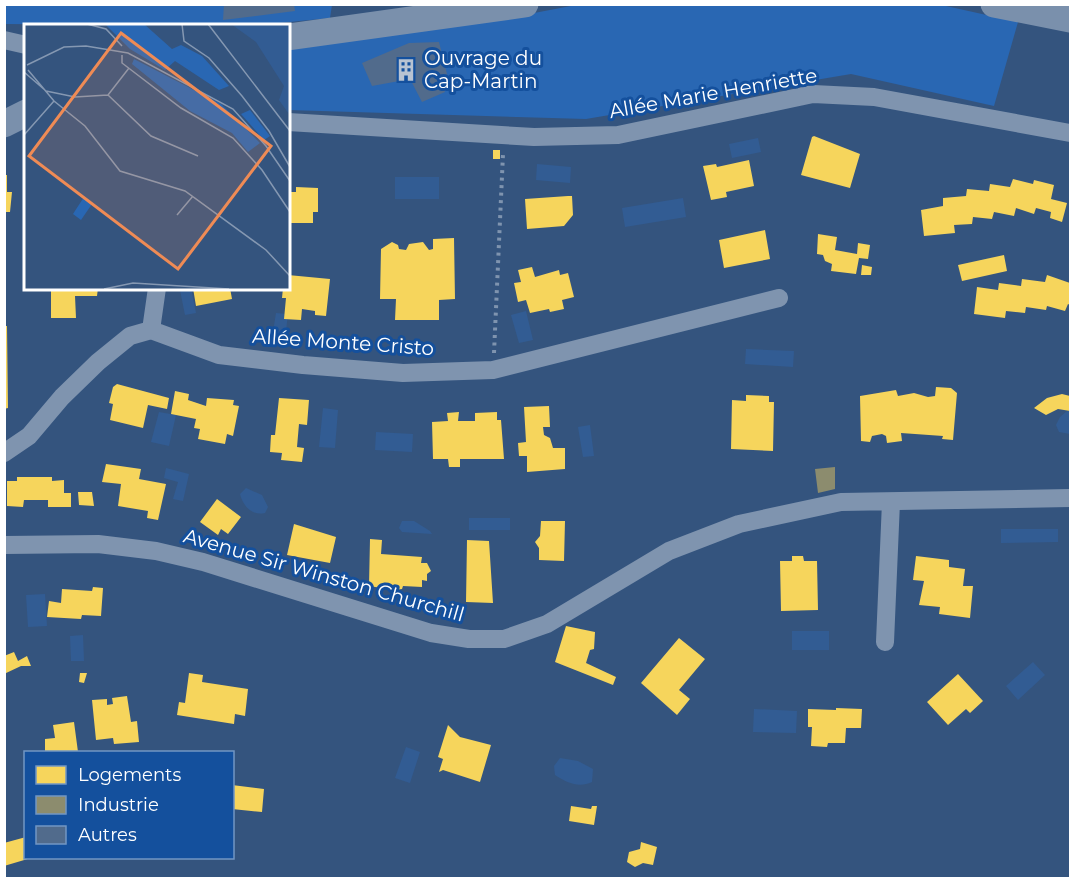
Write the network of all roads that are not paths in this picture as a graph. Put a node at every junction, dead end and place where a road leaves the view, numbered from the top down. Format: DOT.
graph roads {
  1 [pos="525,4"];
  2 [pos="994,4"];
  3 [pos="1071,19"];
  4 [pos="290,37"];
  5 [pos="4,40"];
  6 [pos="24,45"];
  7 [pos="24,113"];
  8 [pos="290,122"];
  9 [pos="4,124"];
  10 [pos="1071,133"];
  11 [pos="157,290"];
  12 [pos="779,298"];
  13 [pos="151,330"];
  14 [pos="4,453"];
  15 [pos="1071,498"];
  16 [pos="891,502"];
  17 [pos="4,545"];
  18 [pos="885,642"];
  1 -- 4 [label="main road"];
  2 -- 3 [label="main road"];
  5 -- 6 [label="street"];
  7 -- 9 [label="main road"];
  8 -- 10 [label="street, Allée Marie Henriette"];
  11 -- 13 [label="street"];
  12 -- 13 [label="street, Allée Monte Cristo"];
  13 -- 14 [label="street"];
  15 -- 16 [label="street, Avenue Sir Winston Churchill"];
  16 -- 17 [label="street, Avenue Sir Winston Churchill"];
  16 -- 18 [label="street"];
}
